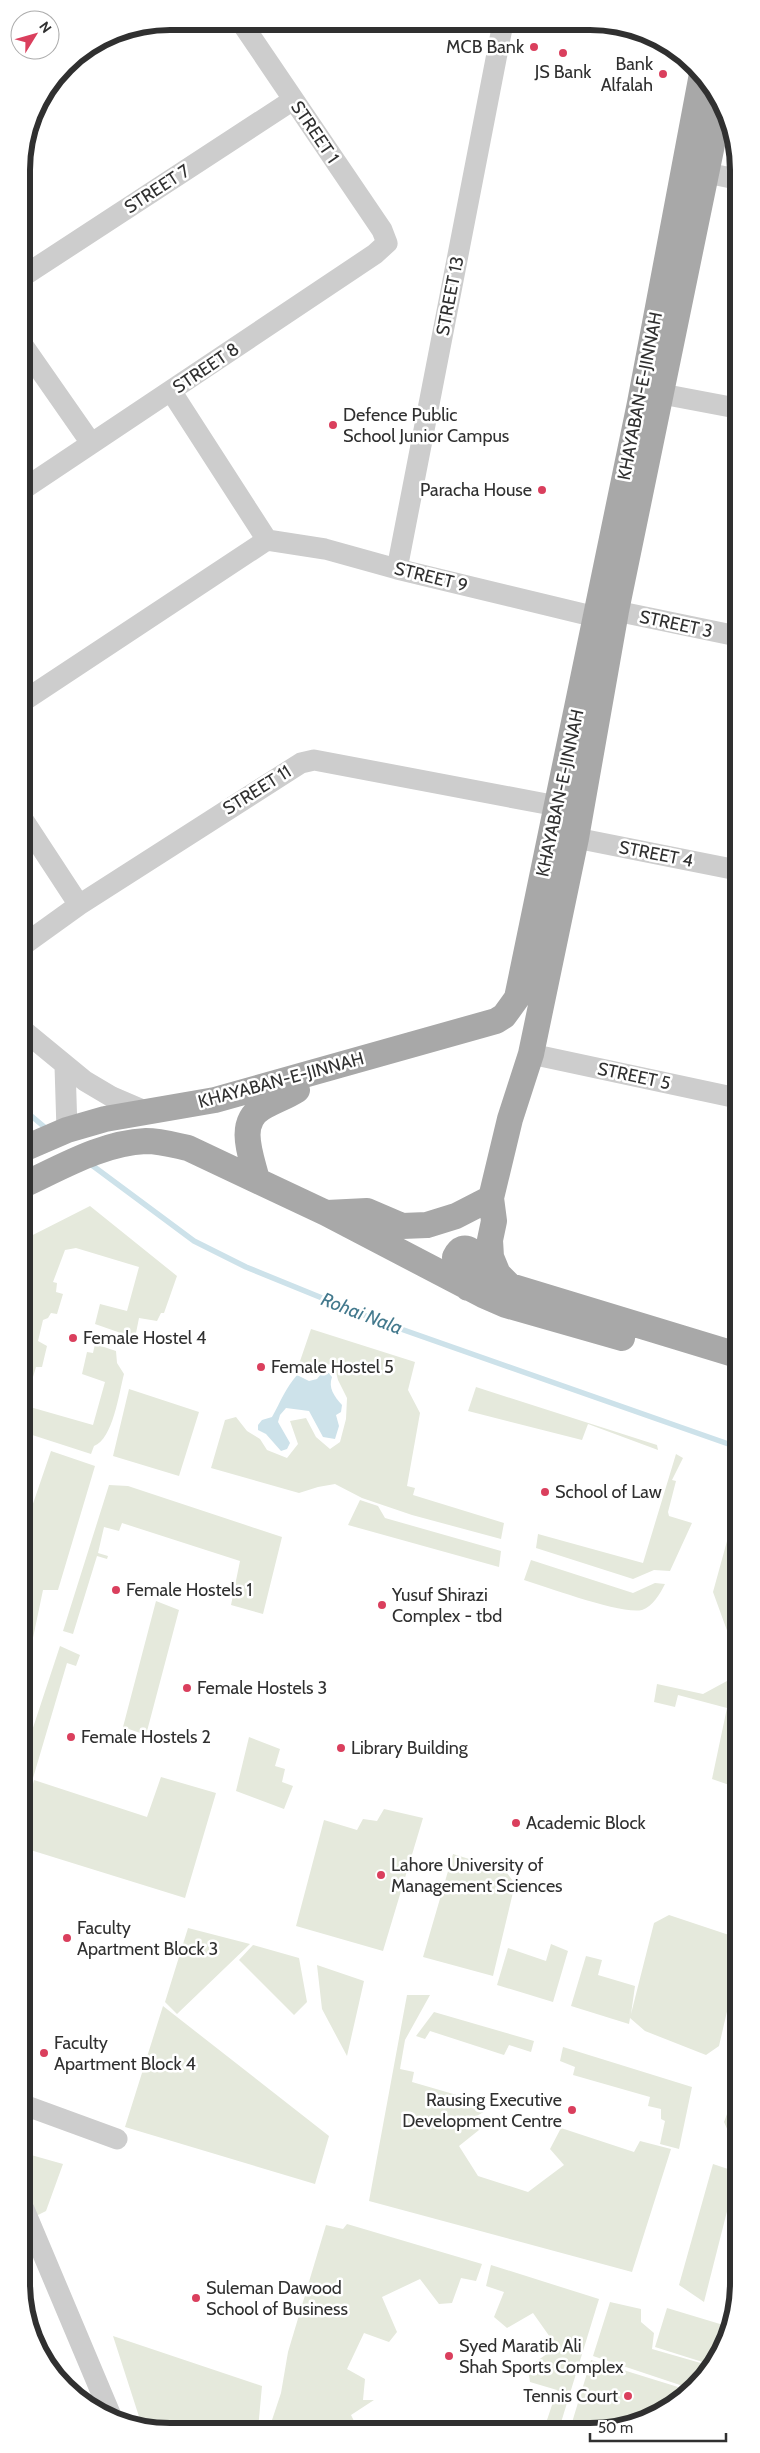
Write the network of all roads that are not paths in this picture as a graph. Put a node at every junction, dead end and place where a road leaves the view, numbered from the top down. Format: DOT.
graph roads {
  1 [pos="246,30"];
  2 [pos="502,30"];
  3 [pos="700,84"];
  4 [pos="293,100"];
  5 [pos="718,115"];
  6 [pos="707,173"];
  7 [pos="730,178"];
  8 [pos="387,243"];
  9 [pos="30,273"];
  10 [pos="30,355"];
  11 [pos="171,391"];
  12 [pos="662,394"];
  13 [pos="730,407"];
  14 [pos="91,443"];
  15 [pos="30,485"];
  16 [pos="267,540"];
  17 [pos="397,569"];
  18 [pos="606,614"];
  19 [pos="730,635"];
  20 [pos="30,697"];
  21 [pos="558,806"];
  22 [pos="30,830"];
  23 [pos="576,838"];
  24 [pos="730,869"];
  25 [pos="79,905"];
  26 [pos="30,940"];
  27 [pos="30,1036"];
  28 [pos="530,1054"];
  29 [pos="65,1066"];
  30 [pos="328,1069"];
  31 [pos="730,1097"];
  32 [pos="148,1112"];
  33 [pos="65,1131"];
  34 [pos="30,1146"];
  35 [pos="258,1180"];
  36 [pos="30,1182"];
  37 [pos="491,1198"];
  38 [pos="326,1213"];
  39 [pos="510,1286"];
  40 [pos="468,1288"];
  41 [pos="730,1352"];
  42 [pos="730,1369"];
  43 [pos="30,2107"];
  44 [pos="117,2139"];
  45 [pos="30,2223"];
  46 [pos="108,2408"];
  1 -- 4 [label="street, STREET 1"];
  2 -- 17 [label="street, STREET 13"];
  3 -- 18 [label="main road, KHAYABAN-E-JINNAH"];
  4 -- 8 [label="street, STREET 1"];
  4 -- 9 [label="street, STREET 7"];
  5 -- 6 [label="main road, KHAYABAN-E-JINNAH"];
  6 -- 7 [label="street"];
  6 -- 12 [label="main road, KHAYABAN-E-JINNAH"];
  8 -- 11 [label="street, STREET 8"];
  10 -- 14 [label="street"];
  11 -- 14 [label="street, STREET 8"];
  11 -- 16 [label="street"];
  12 -- 13 [label="street"];
  12 -- 18 [label="main road, KHAYABAN-E-JINNAH"];
  14 -- 15 [label="street, STREET 8"];
  16 -- 17 [label="street, STREET 9"];
  16 -- 20 [label="street"];
  17 -- 18 [label="street, STREET 9"];
  18 -- 19 [label="street, STREET 3"];
  18 -- 21 [label="main road, KHAYABAN-E-JINNAH"];
  18 -- 23 [label="main road, KHAYABAN-E-JINNAH"];
  21 -- 25 [label="street, STREET 11"];
  21 -- 30 [label="main road, KHAYABAN-E-JINNAH"];
  22 -- 25 [label="street"];
  23 -- 24 [label="street, STREET 4"];
  23 -- 28 [label="main road, KHAYABAN-E-JINNAH"];
  25 -- 26 [label="street, STREET 11"];
  27 -- 29 [label="street"];
  28 -- 31 [label="street, STREET 5"];
  28 -- 37 [label="main road, KHAYABAN-E-JINNAH"];
  29 -- 32 [label="street"];
  29 -- 33 [label="street"];
  30 -- 32 [label="main road, KHAYABAN-E-JINNAH"];
  30 -- 35 [label="main road"];
  32 -- 33 [label="main road, KHAYABAN-E-JINNAH"];
  33 -- 34 [label="main road, KHAYABAN-E-JINNAH"];
  35 -- 36 [label="main road"];
  35 -- 38 [label="main road"];
  37 -- 38 [label="main road"];
  37 -- 39 [label="main road, KHAYABAN-E-JINNAH"];
  38 -- 40 [label="main road"];
  39 -- 40 [label="main road"];
  39 -- 41 [label="main road"];
  40 -- 42 [label="main road"];
  43 -- 44 [label="street"];
  45 -- 46 [label="street"];
}
